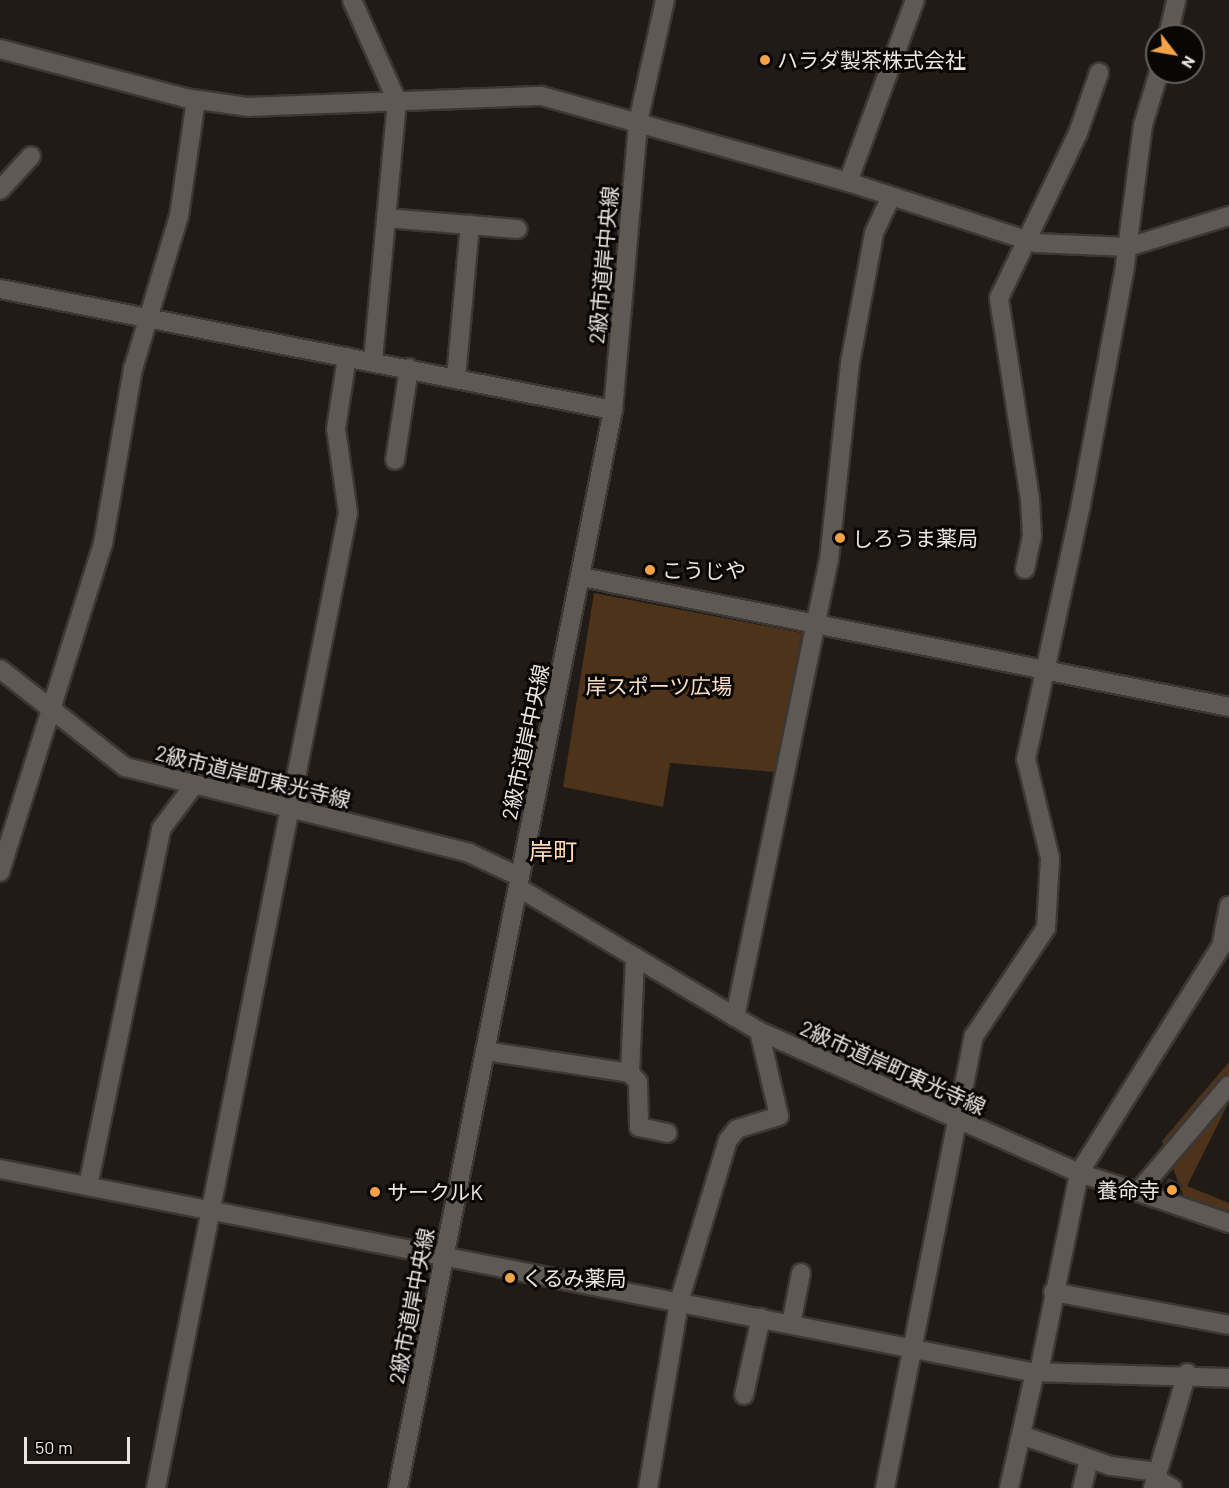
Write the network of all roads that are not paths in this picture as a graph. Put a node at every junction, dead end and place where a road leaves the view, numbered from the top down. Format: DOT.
graph roads {
  1 [pos="352,0"];
  2 [pos="665,0"];
  3 [pos="915,0"];
  4 [pos="1176,0"];
  5 [pos="1171,24"];
  6 [pos="0,49"];
  7 [pos="1099,73"];
  8 [pos="1155,84"];
  9 [pos="196,99"];
  10 [pos="397,101"];
  11 [pos="638,122"];
  12 [pos="31,156"];
  13 [pos="848,182"];
  14 [pos="0,190"];
  15 [pos="891,197"];
  16 [pos="1229,216"];
  17 [pos="386,218"];
  18 [pos="470,225"];
  19 [pos="518,229"];
  20 [pos="1023,238"];
  21 [pos="1128,247"];
  22 [pos="0,289"];
  23 [pos="146,317"];
  24 [pos="347,357"];
  25 [pos="373,361"];
  26 [pos="409,368"];
  27 [pos="456,378"];
  28 [pos="613,410"];
  29 [pos="395,460"];
  30 [pos="1025,569"];
  31 [pos="582,577"];
  32 [pos="816,624"];
  33 [pos="0,669"];
  34 [pos="1045,670"];
  35 [pos="1229,707"];
  36 [pos="53,714"];
  37 [pos="194,785"];
  38 [pos="289,810"];
  39 [pos="0,872"];
  40 [pos="520,883"];
  41 [pos="1229,906"];
  42 [pos="635,957"];
  43 [pos="735,1017"];
  44 [pos="759,1031"];
  45 [pos="485,1051"];
  46 [pos="630,1073"];
  47 [pos="1229,1085"];
  48 [pos="958,1120"];
  49 [pos="667,1133"];
  50 [pos="0,1169"];
  51 [pos="1079,1173"];
  52 [pos="88,1186"];
  53 [pos="1138,1192"];
  54 [pos="210,1209"];
  55 [pos="1229,1223"];
  56 [pos="443,1254"];
  57 [pos="801,1273"];
  58 [pos="1053,1292"];
  59 [pos="679,1302"];
  60 [pos="761,1318"];
  61 [pos="791,1324"];
  62 [pos="1229,1326"];
  63 [pos="912,1349"];
  64 [pos="1037,1372"];
  65 [pos="1187,1373"];
  66 [pos="1228,1375"];
  67 [pos="744,1395"];
  68 [pos="1021,1435"];
  69 [pos="1089,1459"];
  70 [pos="1155,1480"];
  71 [pos="156,1488"];
  72 [pos="398,1488"];
  73 [pos="648,1488"];
  74 [pos="885,1488"];
  75 [pos="1009,1488"];
  76 [pos="1082,1488"];
  77 [pos="1172,1488"];
  1 -- 10 [label="street"];
  2 -- 11 [label="street, 2級市道岸中央線"];
  3 -- 13 [label="street"];
  4 -- 5 [label="street"];
  6 -- 9 [label="street"];
  7 -- 20 [label="street"];
  8 -- 21 [label="street"];
  9 -- 10 [label="street"];
  9 -- 23 [label="street"];
  10 -- 11 [label="street"];
  10 -- 17 [label="street"];
  11 -- 13 [label="street"];
  11 -- 28 [label="street, 2級市道岸中央線"];
  12 -- 14 [label="street"];
  13 -- 15 [label="street"];
  15 -- 20 [label="street"];
  15 -- 32 [label="street"];
  16 -- 21 [label="street"];
  17 -- 18 [label="street"];
  17 -- 25 [label="street"];
  18 -- 19 [label="street"];
  18 -- 27 [label="street"];
  20 -- 21 [label="street"];
  20 -- 30 [label="street"];
  21 -- 34 [label="street"];
  22 -- 23 [label="street"];
  23 -- 24 [label="street"];
  23 -- 36 [label="street"];
  24 -- 25 [label="street"];
  24 -- 38 [label="street"];
  25 -- 26 [label="street"];
  26 -- 27 [label="street"];
  26 -- 29 [label="street"];
  27 -- 28 [label="street"];
  28 -- 31 [label="street, 2級市道岸中央線"];
  31 -- 32 [label="street"];
  31 -- 40 [label="street, 2級市道岸中央線"];
  32 -- 34 [label="street"];
  32 -- 43 [label="street"];
  33 -- 36 [label="street, 2級市道岸町東光寺線"];
  34 -- 35 [label="street"];
  34 -- 48 [label="street"];
  36 -- 37 [label="street, 2級市道岸町東光寺線"];
  36 -- 39 [label="street"];
  37 -- 38 [label="street, 2級市道岸町東光寺線"];
  37 -- 52 [label="street"];
  38 -- 40 [label="street, 2級市道岸町東光寺線"];
  38 -- 54 [label="street"];
  40 -- 42 [label="street, 2級市道岸町東光寺線"];
  40 -- 45 [label="street, 2級市道岸中央線"];
  41 -- 51 [label="street"];
  42 -- 43 [label="street, 2級市道岸町東光寺線"];
  42 -- 46 [label="street"];
  43 -- 44 [label="street, 2級市道岸町東光寺線"];
  44 -- 48 [label="street, 2級市道岸町東光寺線"];
  44 -- 59 [label="street"];
  45 -- 46 [label="street"];
  45 -- 56 [label="street, 2級市道岸中央線"];
  46 -- 49 [label="street"];
  47 -- 53 [label="street"];
  48 -- 51 [label="street, 2級市道岸町東光寺線"];
  48 -- 63 [label="street"];
  50 -- 52 [label="street"];
  51 -- 53 [label="street, 2級市道岸町東光寺線"];
  51 -- 58 [label="street"];
  52 -- 54 [label="street"];
  53 -- 55 [label="street, 2級市道岸町東光寺線"];
  54 -- 56 [label="street"];
  54 -- 71 [label="street"];
  56 -- 59 [label="street"];
  56 -- 72 [label="street, 2級市道岸中央線"];
  57 -- 61 [label="street"];
  58 -- 62 [label="street"];
  58 -- 64 [label="street"];
  59 -- 60 [label="street"];
  59 -- 73 [label="street"];
  60 -- 61 [label="street"];
  60 -- 67 [label="street"];
  61 -- 63 [label="street"];
  63 -- 64 [label="street"];
  63 -- 74 [label="street"];
  64 -- 65 [label="street"];
  64 -- 68 [label="street"];
  65 -- 66 [label="street"];
  65 -- 70 [label="street"];
  68 -- 69 [label="street"];
  68 -- 75 [label="street"];
  69 -- 70 [label="street"];
  69 -- 76 [label="street"];
  70 -- 77 [label="street"];
}
